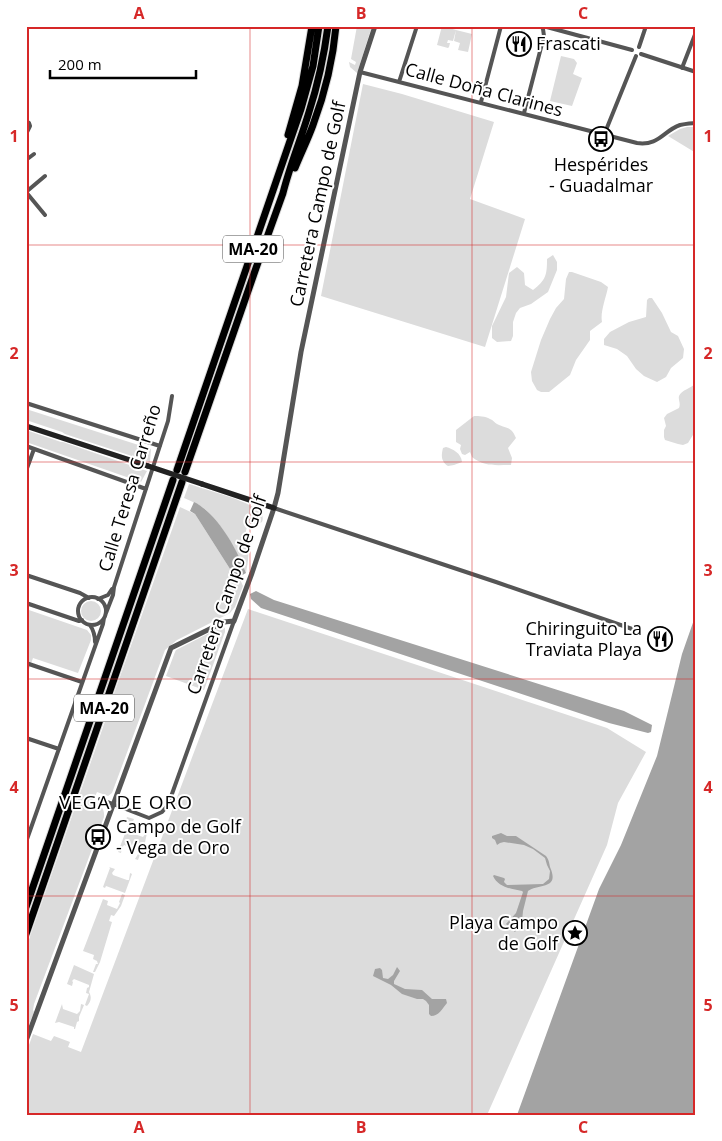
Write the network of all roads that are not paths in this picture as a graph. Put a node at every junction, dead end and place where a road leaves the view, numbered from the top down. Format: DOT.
graph roads {
  1 [pos="312,26"];
  2 [pos="319,26"];
  3 [pos="328,26"];
  4 [pos="336,26"];
  5 [pos="375,26"];
  6 [pos="417,26"];
  7 [pos="501,26"];
  8 [pos="542,26"];
  9 [pos="646,26"];
  10 [pos="696,32"];
  11 [pos="639,47"];
  12 [pos="632,50"];
  13 [pos="641,54"];
  14 [pos="636,56"];
  15 [pos="682,68"];
  16 [pos="360,72"];
  17 [pos="696,72"];
  18 [pos="400,82"];
  19 [pos="481,102"];
  20 [pos="524,114"];
  21 [pos="28,122"];
  22 [pos="696,123"];
  23 [pos="26,134"];
  24 [pos="603,135"];
  25 [pos="34,154"];
  26 [pos="26,160"];
  27 [pos="281,170"];
  28 [pos="45,176"];
  29 [pos="26,192"];
  30 [pos="283,193"];
  31 [pos="45,214"];
  32 [pos="172,396"];
  33 [pos="26,404"];
  34 [pos="26,426"];
  35 [pos="26,446"];
  36 [pos="160,446"];
  37 [pos="34,449"];
  38 [pos="177,470"];
  39 [pos="26,471"];
  40 [pos="186,472"];
  41 [pos="174,480"];
  42 [pos="182,482"];
  43 [pos="146,489"];
  44 [pos="274,508"];
  45 [pos="26,575"];
  46 [pos="114,587"];
  47 [pos="89,598"];
  48 [pos="97,599"];
  49 [pos="26,603"];
  50 [pos="105,616"];
  51 [pos="82,620"];
  52 [pos="234,621"];
  53 [pos="90,625"];
  54 [pos="638,631"];
  55 [pos="95,644"];
  56 [pos="26,663"];
  57 [pos="82,682"];
  58 [pos="26,738"];
  59 [pos="58,749"];
  60 [pos="100,799"];
  61 [pos="113,805"];
  62 [pos="26,842"];
  63 [pos="26,907"];
  64 [pos="26,934"];
  65 [pos="26,1041"];
  1 -- 27 [label="highway"];
  2 -- 27 [label="highway, MA-20"];
  3 -- 30 [label="highway, MA-20"];
  4 -- 30 [label="highway"];
  5 -- 16 [label="street, Carretera Campo de Golf"];
  6 -- 18 [label="street"];
  7 -- 19 [label="street"];
  8 -- 12 [label="street"];
  8 -- 20 [label="street"];
  9 -- 11 [label="street"];
  10 -- 15 [label="street"];
  11 -- 12 [label="street"];
  11 -- 13 [label="street"];
  12 -- 14 [label="street"];
  13 -- 14 [label="street"];
  13 -- 15 [label="street"];
  14 -- 24 [label="street"];
  15 -- 17 [label="street"];
  16 -- 18 [label="street, Calle Doña Clarines"];
  16 -- 44 [label="street, Carretera Campo de Golf"];
  18 -- 19 [label="street, Calle Doña Clarines"];
  19 -- 20 [label="street, Calle Doña Clarines"];
  20 -- 24 [label="street, Calle Doña Clarines"];
  21 -- 23 [label="street"];
  22 -- 24 [label="street, Calle Doña Clarines"];
  25 -- 26 [label="street"];
  27 -- 38 [label="highway, MA-20"];
  28 -- 29 [label="street"];
  29 -- 31 [label="street"];
  30 -- 40 [label="highway, MA-20"];
  32 -- 36 [label="street, Calle Teresa Carreño"];
  33 -- 36 [label="street"];
  34 -- 44 [label="main road, bridge"];
  35 -- 37 [label="street"];
  36 -- 43 [label="street, Calle Teresa Carreño"];
  37 -- 39 [label="street"];
  37 -- 43 [label="street"];
  41 -- 63 [label="highway, MA-20"];
  42 -- 64 [label="highway, MA-20"];
  43 -- 46 [label="street, Calle Teresa Carreño"];
  44 -- 52 [label="street, Carretera Campo de Golf"];
  44 -- 54 [label="street"];
  45 -- 47 [label="street"];
  46 -- 48 [label="street, Calle Teresa Carreño"];
  46 -- 50 [label="street, Calle Teresa Carreño"];
  47 -- 48 [label="street"];
  47 -- 51 [label="street"];
  48 -- 50 [label="street"];
  49 -- 51 [label="street"];
  50 -- 53 [label="street"];
  50 -- 55 [label="street, Calle Teresa Carreño"];
  51 -- 53 [label="street"];
  52 -- 61 [label="street"];
  52 -- 61 [label="street, Carretera Campo de Golf"];
  53 -- 55 [label="street"];
  55 -- 57 [label="street, Calle Teresa Carreño"];
  56 -- 57 [label="street"];
  57 -- 59 [label="street, Calle Teresa Carreño"];
  58 -- 59 [label="street"];
  59 -- 62 [label="street, Calle Teresa Carreño"];
  60 -- 61 [label="street"];
  61 -- 65 [label="street"];
}
